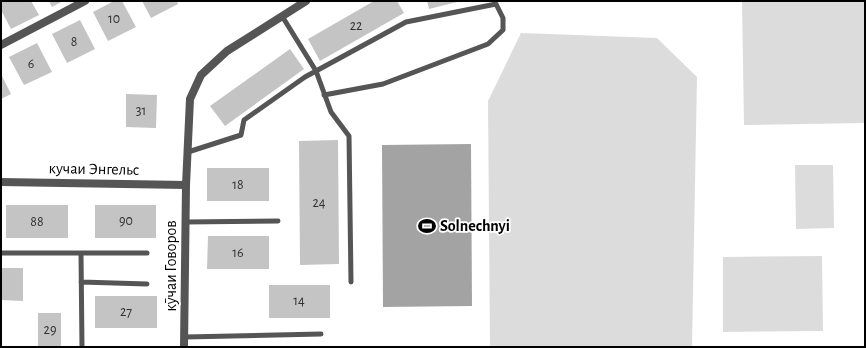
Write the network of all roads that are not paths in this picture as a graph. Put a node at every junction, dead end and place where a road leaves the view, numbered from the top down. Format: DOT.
graph roads {
  1 [pos="85,1"];
  2 [pos="306,1"];
  3 [pos="282,16"];
  4 [pos="1,45"];
  5 [pos="316,71"];
  6 [pos="324,95"];
  7 [pos="188,152"];
  8 [pos="1,182"];
  9 [pos="186,185"];
  10 [pos="278,221"];
  11 [pos="186,222"];
  12 [pos="1,252"];
  13 [pos="81,253"];
  14 [pos="147,253"];
  15 [pos="81,282"];
  16 [pos="351,282"];
  17 [pos="147,284"];
  18 [pos="321,334"];
  19 [pos="185,337"];
  20 [pos="82,347"];
  21 [pos="184,347"];
  1 -- 4 [label="street"];
  2 -- 3 [label="street, кӯчаи Говоров"];
  3 -- 5 [label="lane"];
  3 -- 7 [label="street, кӯчаи Говоров"];
  5 -- 6 [label="lane"];
  5 -- 6 [label="lane"];
  5 -- 7 [label="lane"];
  6 -- 16 [label="lane"];
  7 -- 9 [label="street, кӯчаи Говоров"];
  8 -- 9 [label="street, кучаи Энгельс"];
  9 -- 11 [label="street, кӯчаи Говоров"];
  10 -- 11 [label="lane"];
  11 -- 19 [label="street, кӯчаи Говоров"];
  12 -- 13 [label="lane"];
  13 -- 14 [label="lane"];
  13 -- 15 [label="lane"];
  15 -- 17 [label="lane"];
  15 -- 20 [label="lane"];
  18 -- 19 [label="lane"];
  19 -- 21 [label="street, кӯчаи Говоров"];
}
